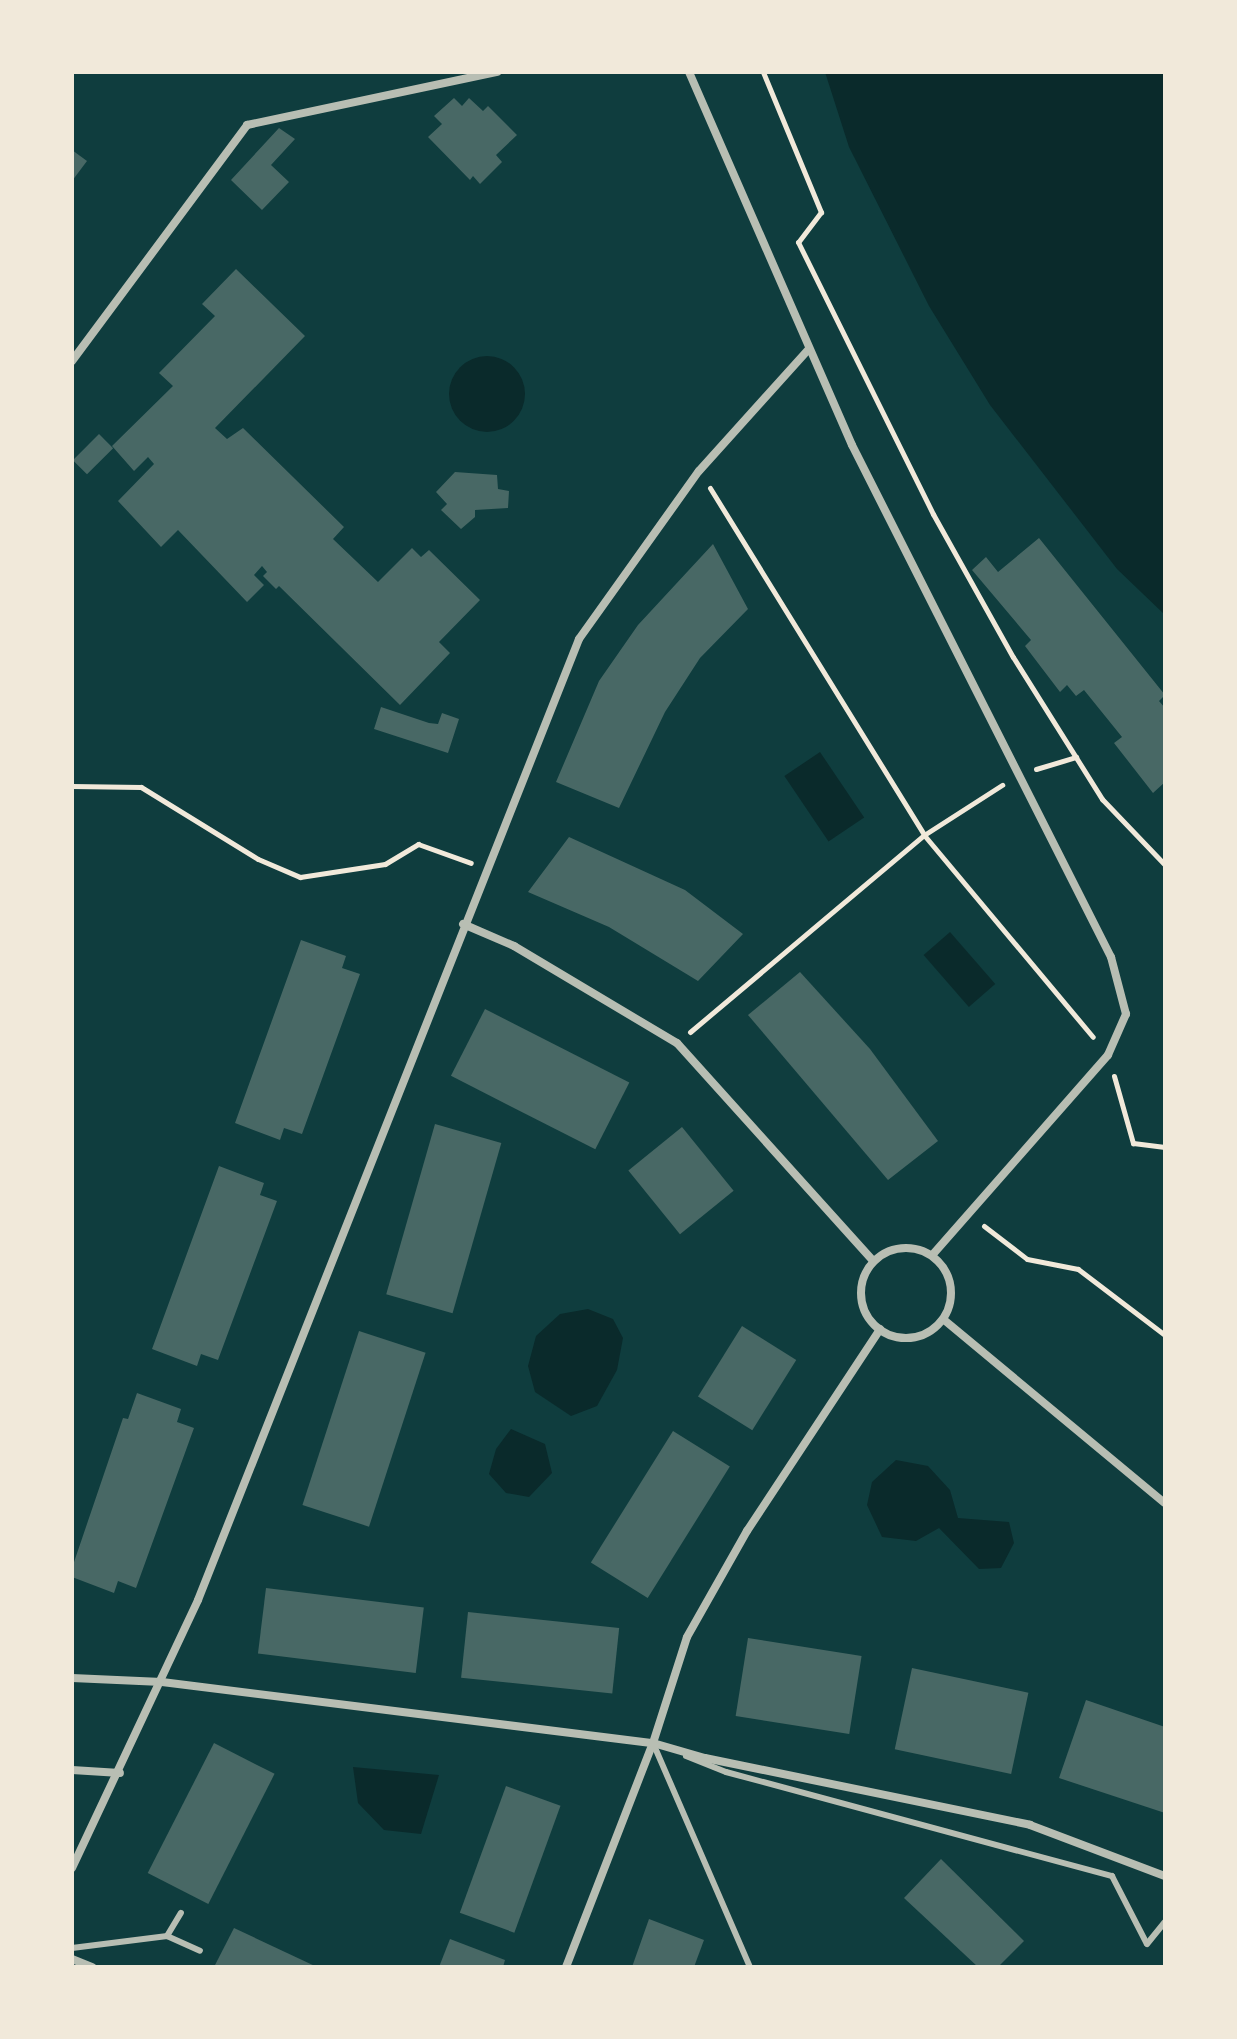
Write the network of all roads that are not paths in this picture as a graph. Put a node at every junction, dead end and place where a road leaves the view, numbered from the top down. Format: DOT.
graph roads {
  1 [pos="497,72"];
  2 [pos="689,72"];
  3 [pos="808,350"];
  4 [pos="72,361"];
  5 [pos="463,924"];
  6 [pos="932,1255"];
  7 [pos="873,1261"];
  8 [pos="943,1319"];
  9 [pos="880,1329"];
  10 [pos="1165,1503"];
  11 [pos="72,1678"];
  12 [pos="162,1682"];
  13 [pos="653,1743"];
  14 [pos="72,1770"];
  15 [pos="120,1773"];
  16 [pos="72,1868"];
  17 [pos="1165,1876"];
  18 [pos="181,1913"];
  19 [pos="1165,1922"];
  20 [pos="167,1936"];
  21 [pos="72,1948"];
  22 [pos="200,1951"];
  23 [pos="72,1959"];
  24 [pos="92,1967"];
  25 [pos="566,1967"];
  26 [pos="750,1967"];
  1 -- 4 [label="street"];
  2 -- 3 [label="street"];
  3 -- 5 [label="street"];
  3 -- 6 [label="street"];
  5 -- 7 [label="street"];
  5 -- 12 [label="street"];
  6 -- 7 [label="street"];
  6 -- 8 [label="street"];
  7 -- 9 [label="street"];
  8 -- 9 [label="street"];
  8 -- 10 [label="street"];
  9 -- 13 [label="street"];
  11 -- 12 [label="street"];
  12 -- 13 [label="street"];
  12 -- 15 [label="street"];
  13 -- 17 [label="street"];
  13 -- 19 [label="lane"];
  13 -- 25 [label="street"];
  13 -- 26 [label="lane"];
  14 -- 15 [label="street"];
  15 -- 16 [label="street"];
  18 -- 20 [label="lane"];
  20 -- 21 [label="lane"];
  20 -- 22 [label="lane"];
  23 -- 24 [label="street"];
}
